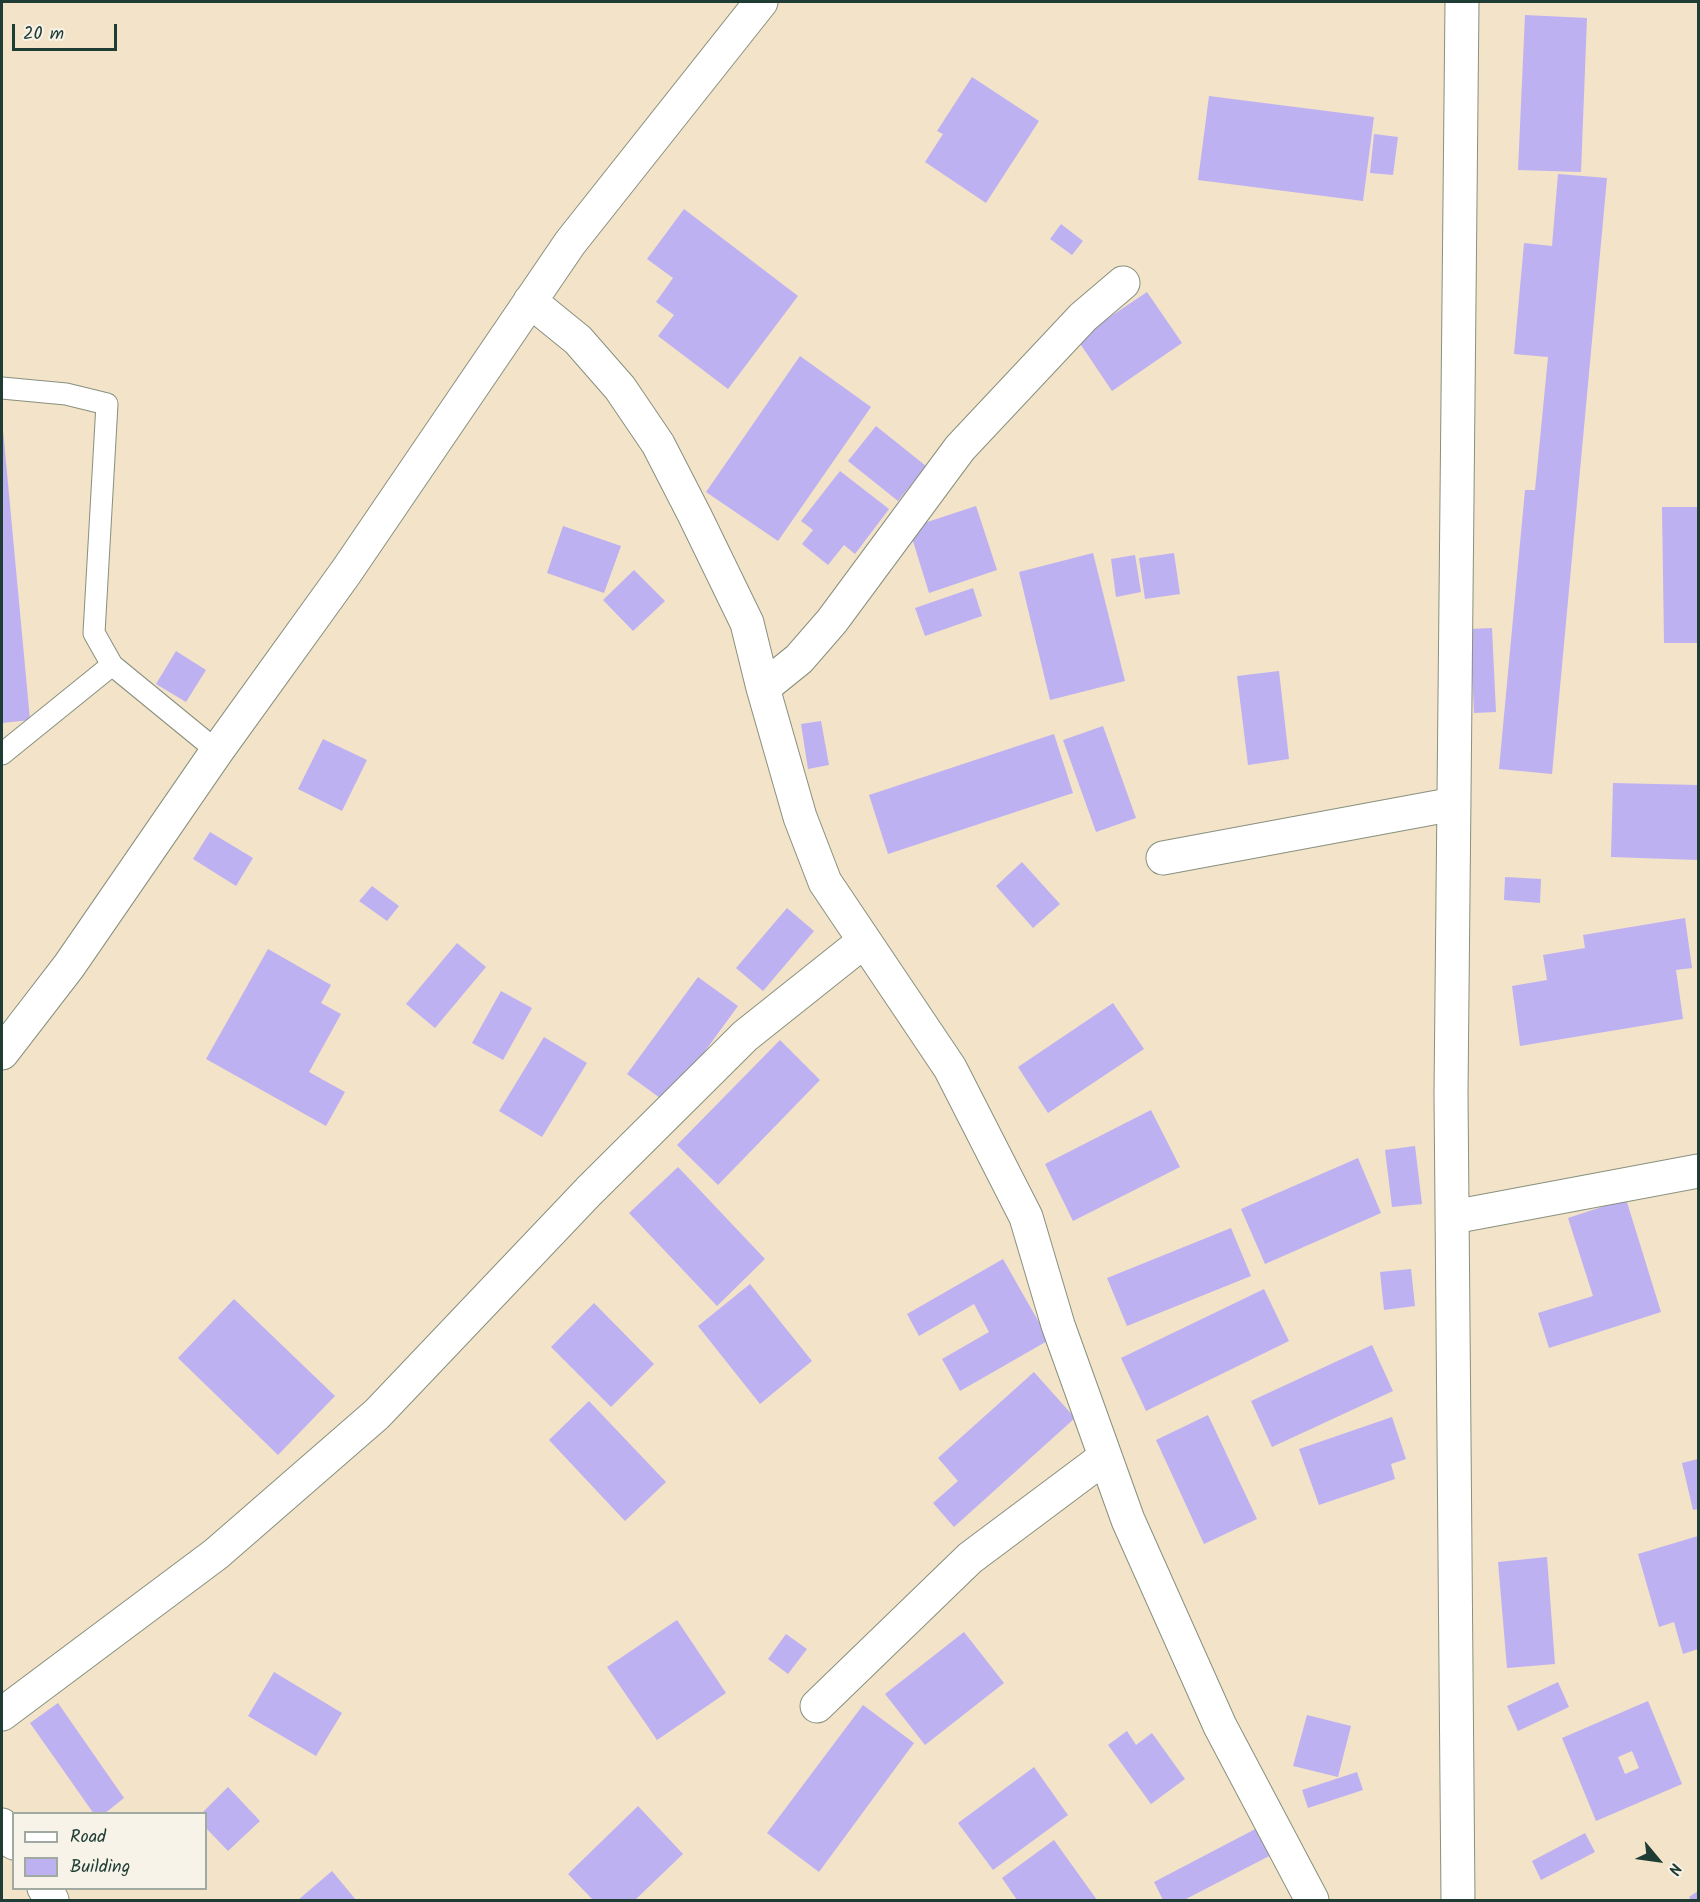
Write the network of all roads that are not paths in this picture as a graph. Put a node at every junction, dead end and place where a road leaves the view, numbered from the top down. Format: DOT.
graph roads {
  1 [pos="761,2"];
  2 [pos="1462,2"];
  3 [pos="1123,283"];
  4 [pos="530,301"];
  5 [pos="2,388"];
  6 [pos="111,665"];
  7 [pos="763,688"];
  8 [pos="217,751"];
  9 [pos="2,754"];
  10 [pos="1454,804"];
  11 [pos="1163,858"];
  12 [pos="863,942"];
  13 [pos="2,1053"];
  14 [pos="1698,1170"];
  15 [pos="1453,1216"];
  16 [pos="1105,1457"];
  17 [pos="817,1706"];
  18 [pos="2,1714"];
  19 [pos="2,1825"];
  20 [pos="12,1840"];
  21 [pos="1312,1900"];
  22 [pos="1458,1900"];
  1 -- 4 [label="street"];
  2 -- 10 [label="street"];
  3 -- 7 [label="street"];
  4 -- 7 [label="street"];
  4 -- 8 [label="street"];
  5 -- 6 [label="lane"];
  6 -- 8 [label="lane"];
  6 -- 9 [label="lane"];
  7 -- 12 [label="street"];
  8 -- 13 [label="street"];
  10 -- 11 [label="street"];
  10 -- 15 [label="street"];
  12 -- 16 [label="street"];
  12 -- 18 [label="street"];
  14 -- 15 [label="street"];
  15 -- 22 [label="street"];
  16 -- 17 [label="street"];
  16 -- 21 [label="street"];
  19 -- 20 [label="street"];
}
